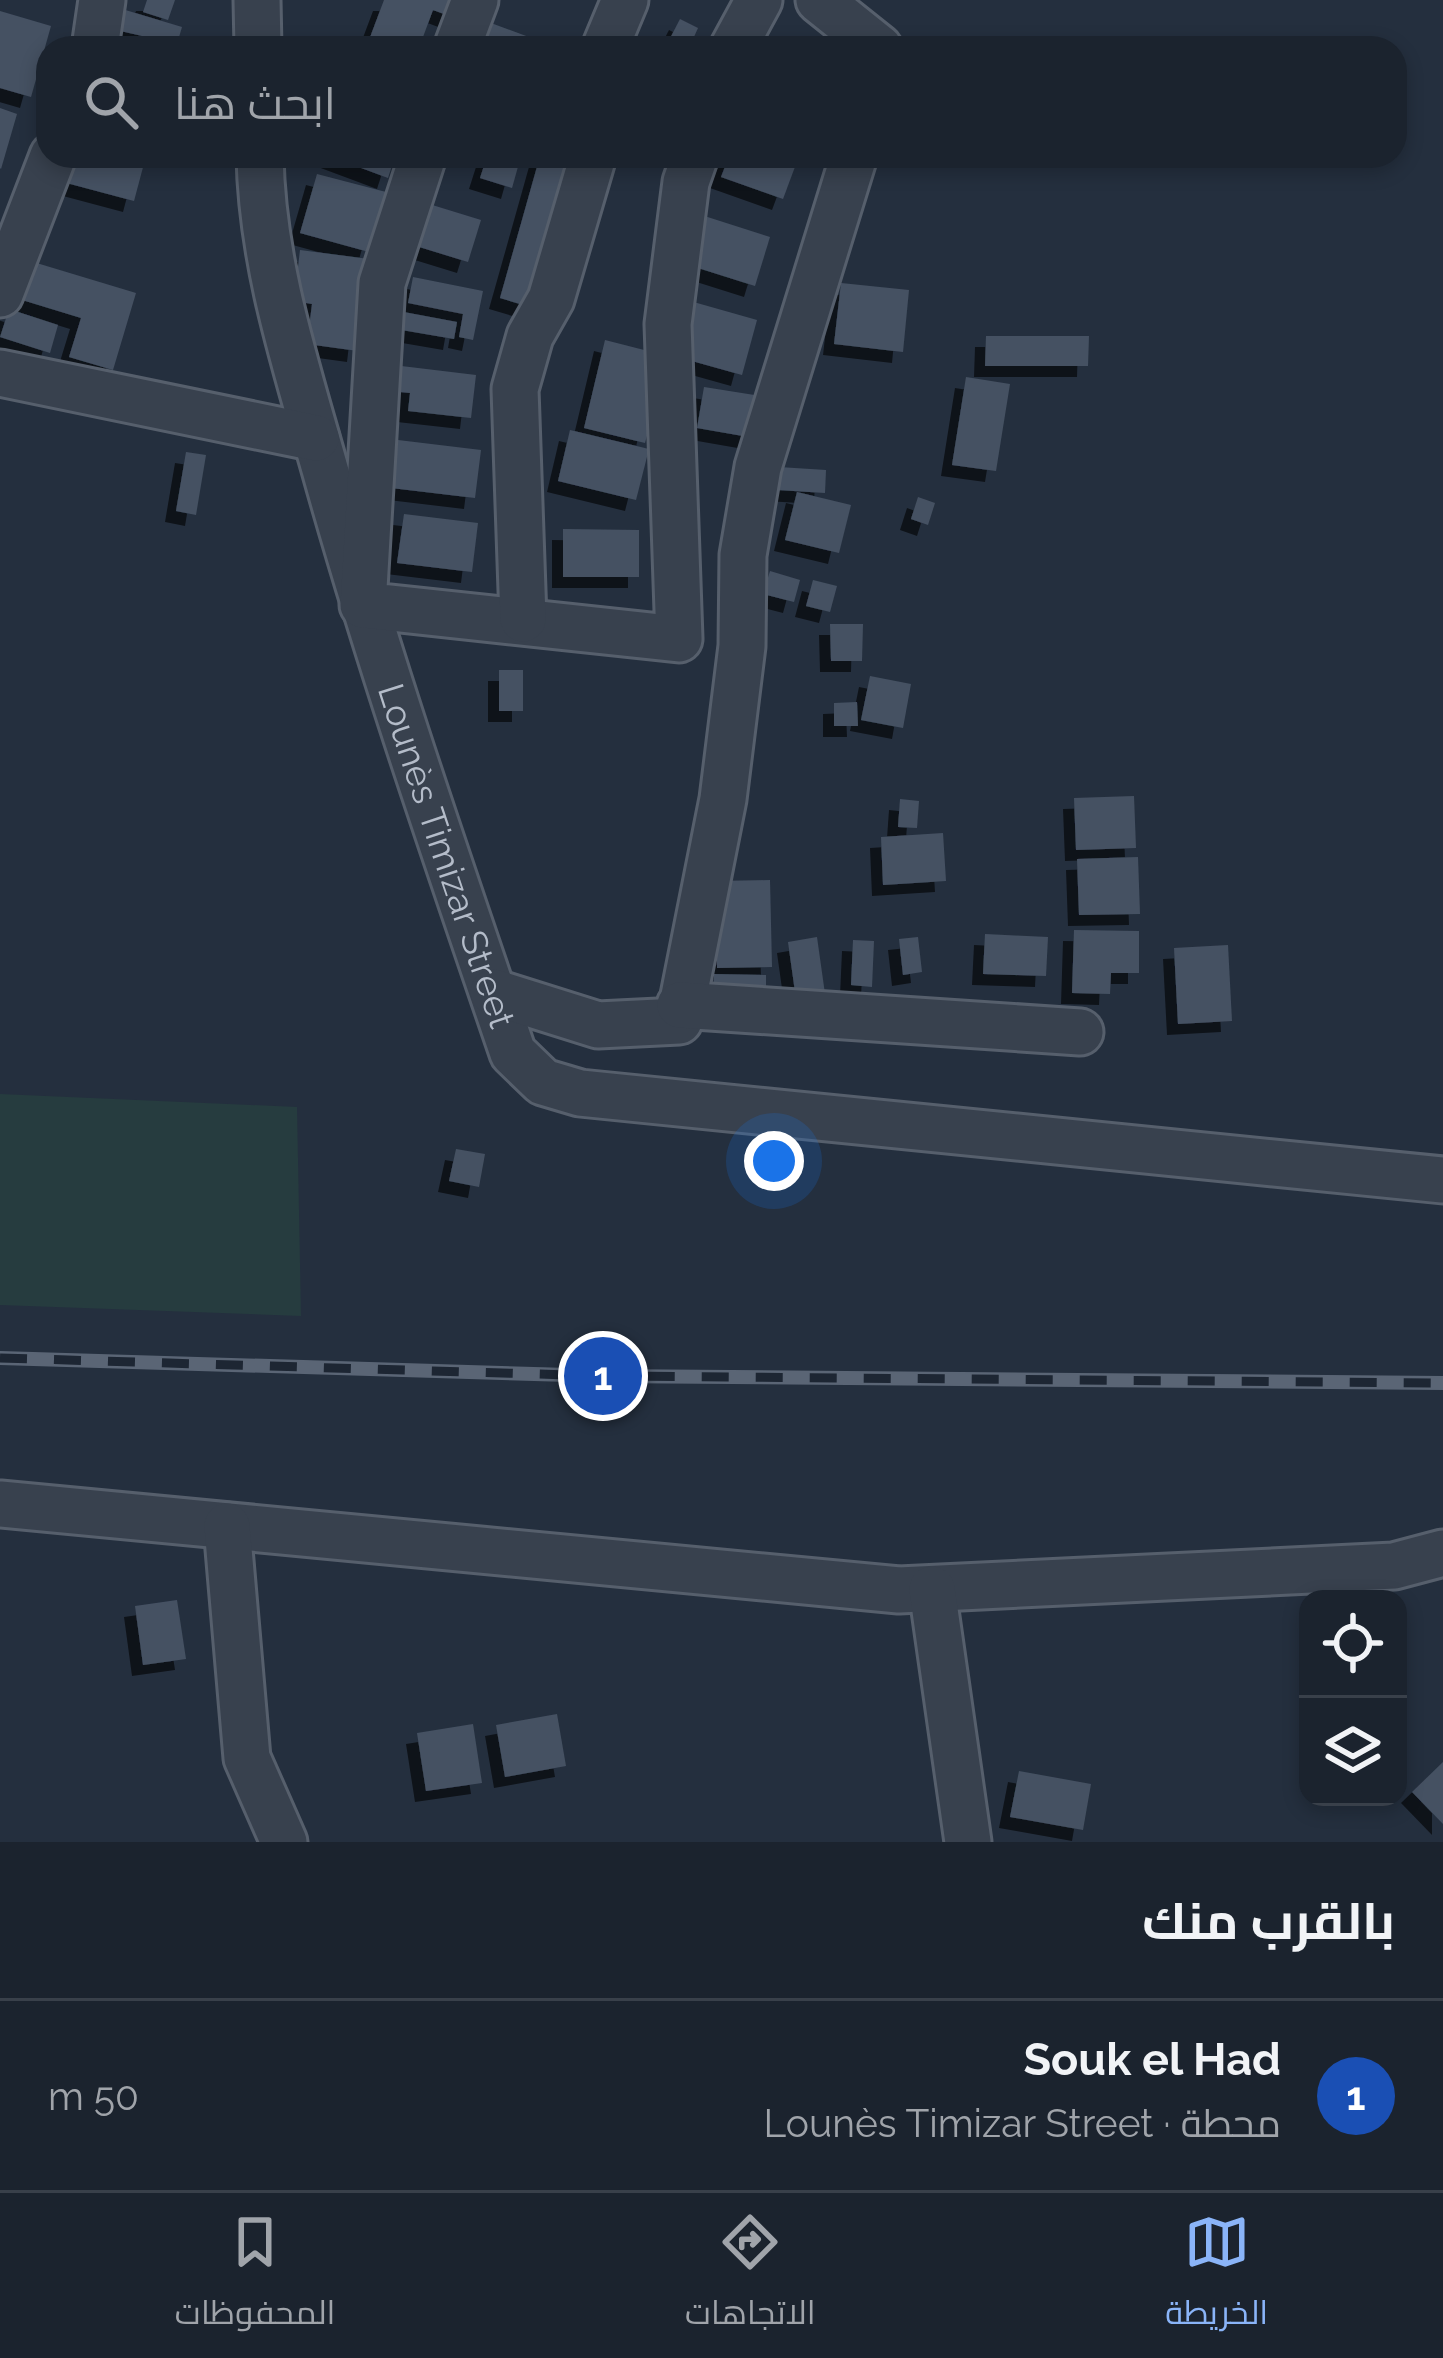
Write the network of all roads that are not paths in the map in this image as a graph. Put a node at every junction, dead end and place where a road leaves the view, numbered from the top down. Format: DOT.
graph roads {
  1 [pos="102,0"];
  2 [pos="257,0"];
  3 [pos="476,0"];
  4 [pos="625,0"];
  5 [pos="759,0"];
  6 [pos="819,0"];
  7 [pos="97,36"];
  8 [pos="258,36"];
  9 [pos="462,36"];
  10 [pos="610,36"];
  11 [pos="740,36"];
  12 [pos="864,36"];
  13 [pos="48,168"];
  14 [pos="260,168"];
  15 [pos="418,168"];
  16 [pos="589,168"];
  17 [pos="691,168"];
  18 [pos="850,168"];
  19 [pos="0,294"];
  20 [pos="0,373"];
  21 [pos="316,439"];
  22 [pos="363,605"];
  23 [pos="523,620"];
  24 [pos="679,638"];
  25 [pos="742,646"];
  26 [pos="493,992"];
  27 [pos="680,1005"];
  28 [pos="1080,1032"];
  29 [pos="1443,1180"];
  30 [pos="0,1504"];
  31 [pos="227,1526"];
  32 [pos="1443,1553"];
  33 [pos="932,1588"];
  34 [pos="284,1842"];
  35 [pos="968,1842"];
  1 -- 7 [label="street"];
  2 -- 8 [label="street"];
  3 -- 9 [label="street"];
  4 -- 10 [label="street"];
  5 -- 11 [label="street"];
  6 -- 12 [label="street"];
  13 -- 19 [label="street"];
  14 -- 21 [label="street, Lounès Timizar Street"];
  15 -- 22 [label="street"];
  16 -- 23 [label="street"];
  17 -- 24 [label="street"];
  18 -- 25 [label="street"];
  20 -- 21 [label="street"];
  21 -- 22 [label="street, Lounès Timizar Street"];
  22 -- 23 [label="street"];
  22 -- 26 [label="street, Lounès Timizar Street"];
  23 -- 24 [label="street"];
  24 -- 25 [label="street"];
  25 -- 27 [label="street"];
  26 -- 27 [label="street"];
  26 -- 29 [label="street, Lounès Timizar Street"];
  27 -- 28 [label="street"];
  30 -- 31 [label="street"];
  31 -- 33 [label="street"];
  31 -- 34 [label="street"];
  32 -- 33 [label="street"];
  33 -- 35 [label="street"];
}
